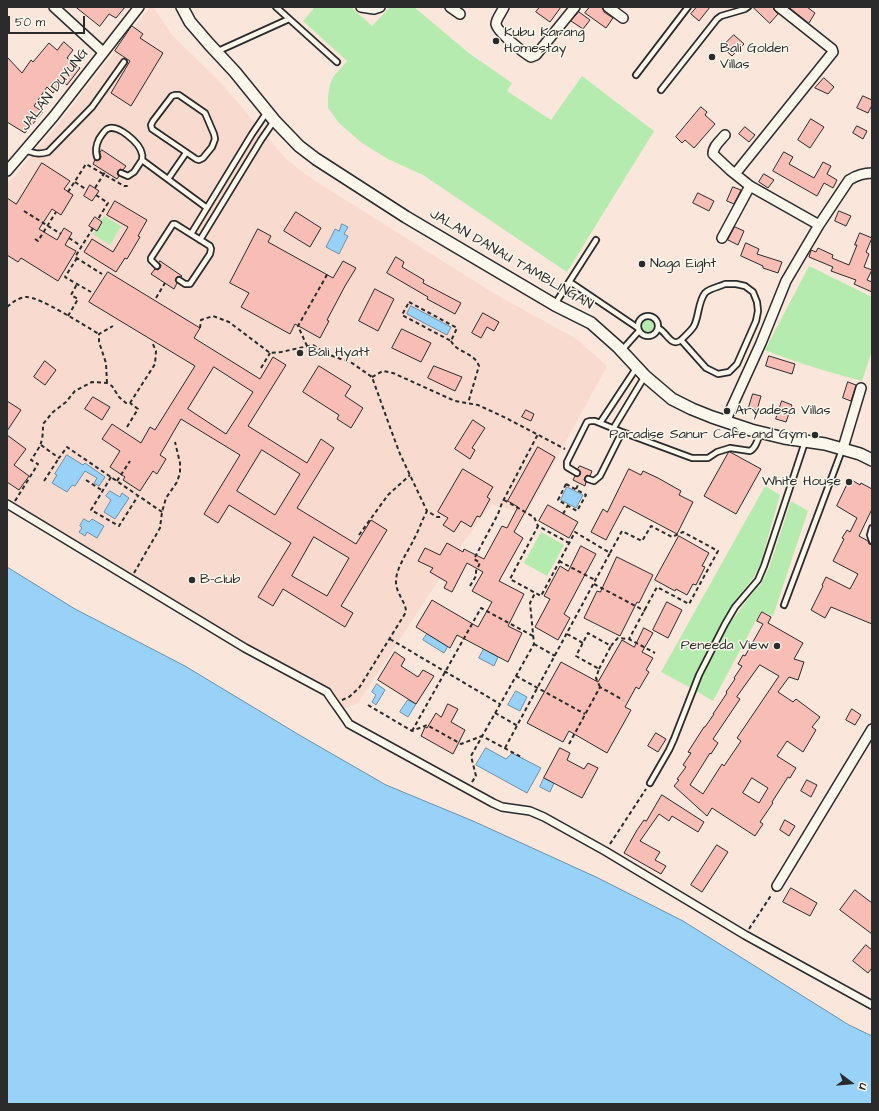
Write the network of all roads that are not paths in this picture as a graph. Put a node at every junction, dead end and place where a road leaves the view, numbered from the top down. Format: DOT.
graph roads {
  1 [pos="54,7"];
  2 [pos="139,7"];
  3 [pos="182,7"];
  4 [pos="276,7"];
  5 [pos="361,7"];
  6 [pos="380,7"];
  7 [pos="450,7"];
  8 [pos="504,7"];
  9 [pos="575,7"];
  10 [pos="608,7"];
  11 [pos="688,7"];
  12 [pos="748,7"];
  13 [pos="779,7"];
  14 [pos="460,14"];
  15 [pos="623,18"];
  16 [pos="289,19"];
  17 [pos="103,52"];
  18 [pos="216,52"];
  19 [pos="124,62"];
  20 [pos="337,62"];
  21 [pos="636,75"];
  22 [pos="661,90"];
  23 [pos="271,116"];
  24 [pos="725,135"];
  25 [pos="25,150"];
  26 [pos="186,153"];
  27 [pos="97,157"];
  28 [pos="142,160"];
  29 [pos="7,171"];
  30 [pos="121,173"];
  31 [pos="735,174"];
  32 [pos="869,174"];
  33 [pos="168,179"];
  34 [pos="750,186"];
  35 [pos="208,208"];
  36 [pos="819,226"];
  37 [pos="191,234"];
  38 [pos="722,238"];
  39 [pos="200,240"];
  40 [pos="596,240"];
  41 [pos="157,266"];
  42 [pos="179,280"];
  43 [pos="570,282"];
  44 [pos="555,305"];
  45 [pos="658,328"];
  46 [pos="639,329"];
  47 [pos="681,340"];
  48 [pos="622,350"];
  49 [pos="637,367"];
  50 [pos="645,376"];
  51 [pos="861,388"];
  52 [pos="725,422"];
  53 [pos="600,423"];
  54 [pos="613,429"];
  55 [pos="622,432"];
  56 [pos="760,433"];
  57 [pos="805,442"];
  58 [pos="843,448"];
  59 [pos="872,460"];
  60 [pos="576,473"];
  61 [pos="588,479"];
  62 [pos="9,506"];
  63 [pos="872,528"];
  64 [pos="872,541"];
  65 [pos="784,605"];
  66 [pos="872,729"];
  67 [pos="650,783"];
  68 [pos="777,886"];
  69 [pos="872,1005"];
  1 -- 17 [label="street"];
  2 -- 17 [label="street, JALAN DUYUNG"];
  3 -- 18 [label="street, JALAN DANAU TAMBLINGAN"];
  4 -- 16 [label="lane"];
  5 -- 6 [label="street"];
  7 -- 14 [label="street"];
  8 -- 9 [label="street"];
  10 -- 15 [label="street"];
  11 -- 21 [label="lane"];
  12 -- 22 [label="lane"];
  13 -- 31 [label="street"];
  16 -- 18 [label="lane"];
  16 -- 20 [label="lane"];
  17 -- 25 [label="street, JALAN DUYUNG"];
  18 -- 23 [label="street, JALAN DANAU TAMBLINGAN"];
  19 -- 25 [label="lane"];
  23 -- 35 [label="lane"];
  23 -- 39 [label="lane"];
  23 -- 44 [label="street, JALAN DANAU TAMBLINGAN"];
  24 -- 31 [label="street"];
  25 -- 29 [label="street, JALAN DUYUNG"];
  26 -- 26 [label="lane"];
  26 -- 33 [label="lane"];
  27 -- 28 [label="lane"];
  28 -- 30 [label="lane"];
  28 -- 33 [label="lane"];
  31 -- 34 [label="street"];
  32 -- 36 [label="street"];
  33 -- 35 [label="lane"];
  34 -- 36 [label="street"];
  34 -- 38 [label="street"];
  35 -- 37 [label="lane"];
  36 -- 52 [label="street"];
  37 -- 39 [label="lane"];
  37 -- 41 [label="lane"];
  39 -- 42 [label="lane"];
  40 -- 43 [label="lane"];
  43 -- 44 [label="lane"];
  43 -- 46 [label="lane"];
  44 -- 48 [label="street, JALAN DANAU TAMBLINGAN"];
  45 -- 46 [label="lane"];
  45 -- 46 [label="lane"];
  45 -- 47 [label="lane"];
  46 -- 48 [label="lane"];
  47 -- 47 [label="lane"];
  48 -- 49 [label="street, JALAN DANAU TAMBLINGAN"];
  49 -- 50 [label="street, JALAN DANAU TAMBLINGAN"];
  49 -- 53 [label="lane"];
  50 -- 52 [label="street, JALAN DANAU TAMBLINGAN"];
  50 -- 54 [label="lane"];
  51 -- 58 [label="street"];
  52 -- 56 [label="street, JALAN DANAU TAMBLINGAN"];
  53 -- 54 [label="lane"];
  53 -- 60 [label="lane"];
  54 -- 55 [label="lane"];
  55 -- 56 [label="lane"];
  55 -- 61 [label="lane"];
  56 -- 57 [label="street, JALAN DANAU TAMBLINGAN"];
  57 -- 58 [label="street, JALAN DANAU TAMBLINGAN"];
  57 -- 67 [label="lane"];
  58 -- 59 [label="street, JALAN DANAU TAMBLINGAN"];
  58 -- 65 [label="lane"];
  62 -- 69 [label="street"];
  63 -- 64 [label="lane"];
  66 -- 68 [label="street"];
}
